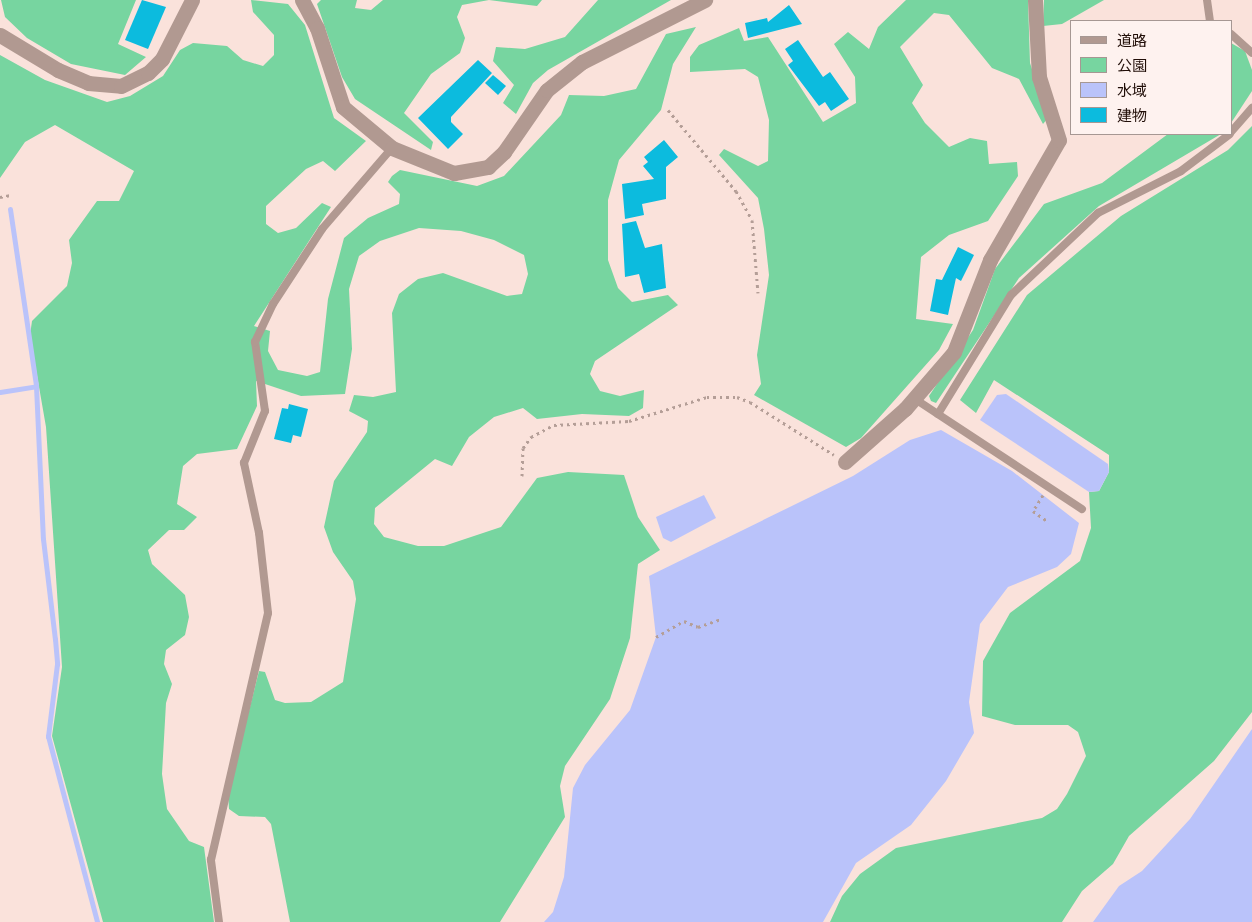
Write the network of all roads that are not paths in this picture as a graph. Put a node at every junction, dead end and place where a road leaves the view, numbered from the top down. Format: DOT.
graph roads {
  1 [pos="192,0"];
  2 [pos="302,0"];
  3 [pos="705,0"];
  4 [pos="1035,0"];
  5 [pos="1207,0"];
  6 [pos="1210,20"];
  7 [pos="0,35"];
  8 [pos="1232,35"];
  9 [pos="1252,53"];
  10 [pos="1252,108"];
  11 [pos="1232,131"];
  12 [pos="1227,135"];
  13 [pos="392,148"];
  14 [pos="915,398"];
  15 [pos="938,414"];
  16 [pos="845,462"];
  17 [pos="1082,509"];
  18 [pos="219,922"];
  1 -- 7 [label="street"];
  2 -- 13 [label="street"];
  3 -- 13 [label="street"];
  4 -- 14 [label="street"];
  5 -- 6 [label="lane"];
  8 -- 9 [label="lane"];
  10 -- 11 [label="lane"];
  12 -- 15 [label="lane"];
  13 -- 18 [label="lane"];
  14 -- 15 [label="lane"];
  14 -- 16 [label="street"];
  15 -- 17 [label="lane"];
}
